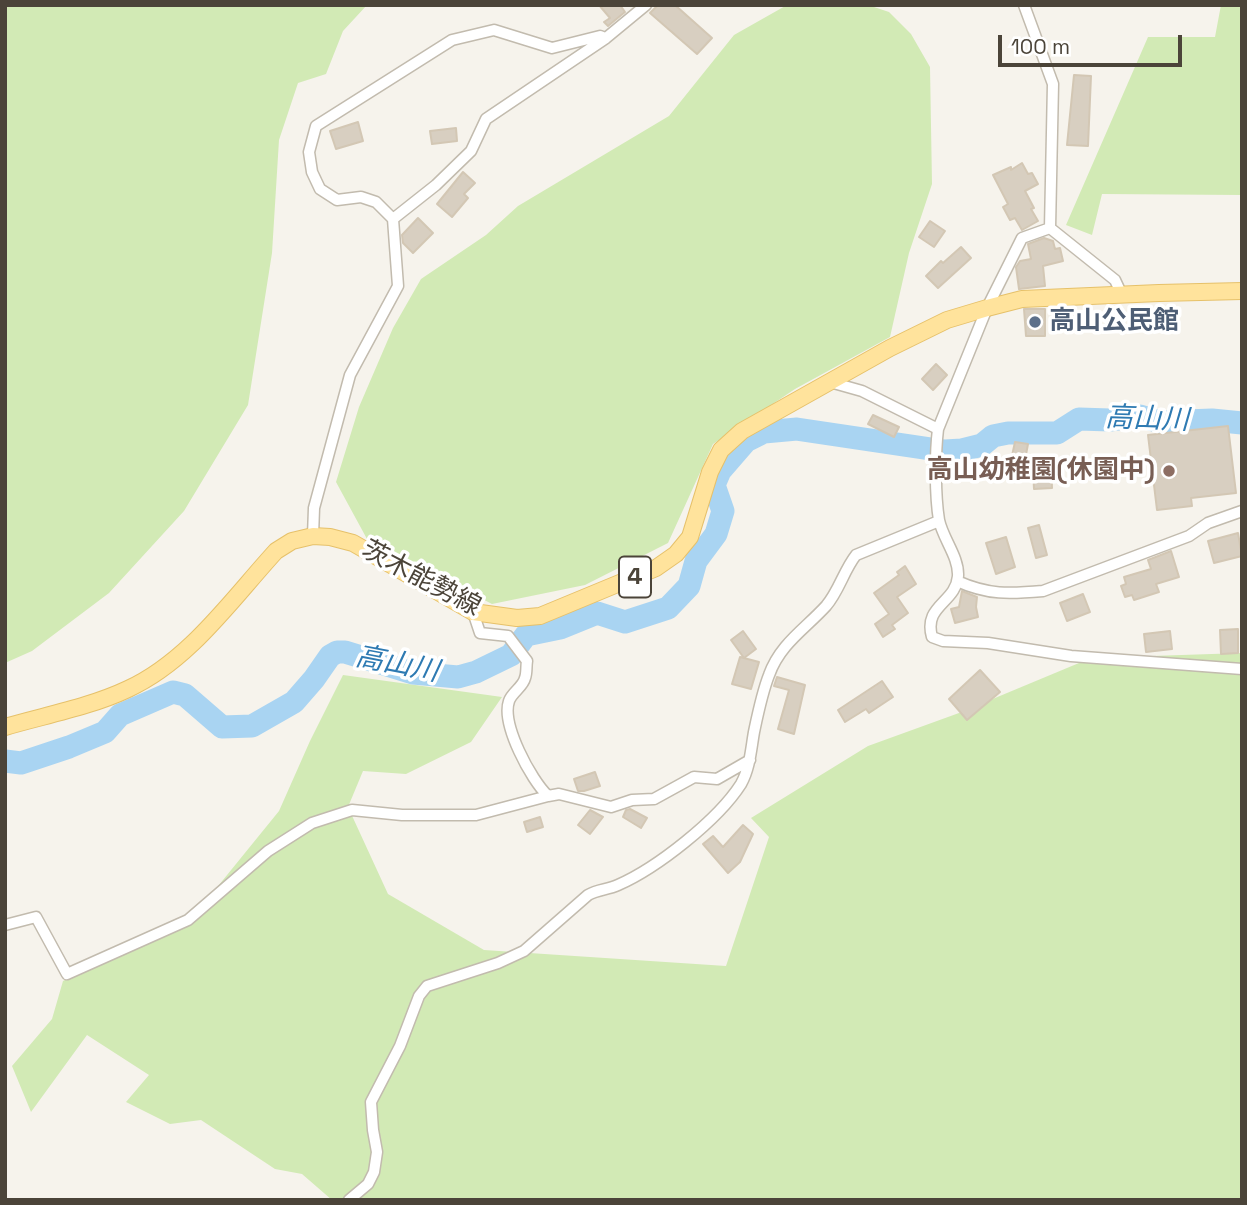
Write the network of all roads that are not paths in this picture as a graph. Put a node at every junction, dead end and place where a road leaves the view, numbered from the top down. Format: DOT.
graph roads {
  1 [pos="646,5"];
  2 [pos="1024,5"];
  3 [pos="606,38"];
  4 [pos="393,219"];
  5 [pos="1050,228"];
  6 [pos="1242,291"];
  7 [pos="1122,295"];
  8 [pos="987,308"];
  9 [pos="830,382"];
  10 [pos="938,429"];
  11 [pos="1242,511"];
  12 [pos="939,521"];
  13 [pos="313,536"];
  14 [pos="957,580"];
  15 [pos="473,612"];
  16 [pos="1242,669"];
  17 [pos="5,727"];
  18 [pos="750,760"];
  19 [pos="548,796"];
  20 [pos="5,925"];
  21 [pos="349,1200"];
  1 -- 3 [label="street"];
  2 -- 5 [label="street"];
  3 -- 4 [label="street"];
  3 -- 4 [label="street"];
  4 -- 13 [label="street"];
  5 -- 7 [label="street"];
  5 -- 8 [label="street"];
  6 -- 7 [label="main road, 茨木能勢線 / 4"];
  7 -- 8 [label="main road, 茨木能勢線 / 4"];
  8 -- 9 [label="main road, 茨木能勢線 / 4"];
  8 -- 10 [label="street"];
  9 -- 10 [label="street"];
  9 -- 15 [label="main road, 茨木能勢線 / 4"];
  10 -- 12 [label="street"];
  11 -- 14 [label="street"];
  12 -- 14 [label="street"];
  12 -- 18 [label="street"];
  13 -- 15 [label="main road, 茨木能勢線 / 4"];
  13 -- 17 [label="main road"];
  14 -- 16 [label="street"];
  15 -- 19 [label="street"];
  18 -- 19 [label="street"];
  18 -- 21 [label="street"];
  19 -- 20 [label="street"];
}
